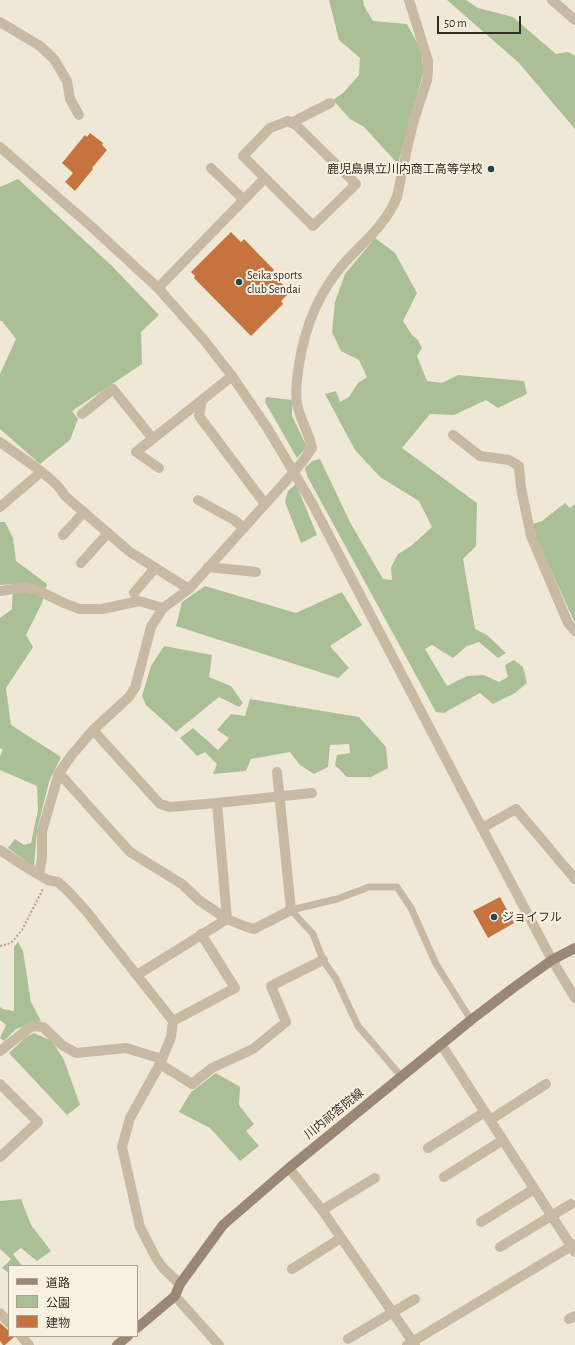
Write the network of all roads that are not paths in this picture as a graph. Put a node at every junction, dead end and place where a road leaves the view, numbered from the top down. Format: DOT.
graph roads {
  1 [pos="409,0"];
  2 [pos="552,0"];
  3 [pos="575,20"];
  4 [pos="0,22"];
  5 [pos="330,102"];
  6 [pos="79,115"];
  7 [pos="291,123"];
  8 [pos="0,147"];
  9 [pos="211,168"];
  10 [pos="265,178"];
  11 [pos="244,200"];
  12 [pos="158,288"];
  13 [pos="232,376"];
  14 [pos="202,400"];
  15 [pos="82,414"];
  16 [pos="454,435"];
  17 [pos="153,439"];
  18 [pos="0,442"];
  19 [pos="159,468"];
  20 [pos="41,472"];
  21 [pos="198,500"];
  22 [pos="265,504"];
  23 [pos="0,508"];
  24 [pos="84,512"];
  25 [pos="244,528"];
  26 [pos="108,533"];
  27 [pos="63,535"];
  28 [pos="81,563"];
  29 [pos="208,567"];
  30 [pos="155,568"];
  31 [pos="256,572"];
  32 [pos="188,589"];
  33 [pos="0,591"];
  34 [pos="134,593"];
  35 [pos="163,608"];
  36 [pos="575,631"];
  37 [pos="93,730"];
  38 [pos="277,772"];
  39 [pos="59,773"];
  40 [pos="312,793"];
  41 [pos="279,796"];
  42 [pos="217,803"];
  43 [pos="482,828"];
  44 [pos="0,850"];
  45 [pos="39,874"];
  46 [pos="574,876"];
  47 [pos="292,910"];
  48 [pos="227,919"];
  49 [pos="201,934"];
  50 [pos="574,947"];
  51 [pos="322,960"];
  52 [pos="552,960"];
  53 [pos="137,975"];
  54 [pos="575,998"];
  55 [pos="471,1020"];
  56 [pos="173,1021"];
  57 [pos="441,1044"];
  58 [pos="0,1051"];
  59 [pos="161,1062"];
  60 [pos="401,1076"];
  61 [pos="0,1084"];
  62 [pos="546,1084"];
  63 [pos="487,1116"];
  64 [pos="503,1140"];
  65 [pos="428,1148"];
  66 [pos="0,1156"];
  67 [pos="289,1168"];
  68 [pos="444,1177"];
  69 [pos="375,1178"];
  70 [pos="534,1189"];
  71 [pos="571,1204"];
  72 [pos="322,1210"];
  73 [pos="552,1216"];
  74 [pos="481,1222"];
  75 [pos="341,1238"];
  76 [pos="500,1247"];
  77 [pos="574,1247"];
  78 [pos="292,1269"];
  79 [pos="180,1284"];
  80 [pos="175,1296"];
  81 [pos="415,1299"];
  82 [pos="393,1312"];
  83 [pos="0,1313"];
  84 [pos="8,1322"];
  85 [pos="138,1327"];
  86 [pos="22,1337"];
  87 [pos="127,1337"];
  88 [pos="348,1339"];
  89 [pos="412,1344"];
  90 [pos="29,1345"];
  91 [pos="117,1345"];
  92 [pos="219,1345"];
  1 -- 22 [label="street, bridge"];
  2 -- 3 [label="street"];
  4 -- 6 [label="street"];
  5 -- 7 [label="street"];
  7 -- 10 [label="street"];
  7 -- 10 [label="street"];
  8 -- 12 [label="street"];
  9 -- 11 [label="street"];
  10 -- 11 [label="street"];
  11 -- 12 [label="street"];
  12 -- 13 [label="street"];
  13 -- 14 [label="street"];
  13 -- 43 [label="street"];
  14 -- 17 [label="street"];
  14 -- 22 [label="street"];
  15 -- 17 [label="street"];
  16 -- 36 [label="street"];
  17 -- 19 [label="street"];
  18 -- 20 [label="street"];
  20 -- 23 [label="street"];
  20 -- 24 [label="street"];
  21 -- 25 [label="street"];
  22 -- 25 [label="street"];
  24 -- 26 [label="street"];
  24 -- 27 [label="street"];
  25 -- 29 [label="street"];
  26 -- 28 [label="street"];
  26 -- 30 [label="street"];
  29 -- 31 [label="street"];
  29 -- 32 [label="street"];
  30 -- 32 [label="street"];
  30 -- 34 [label="street"];
  32 -- 35 [label="street"];
  33 -- 35 [label="street"];
  35 -- 37 [label="street"];
  37 -- 39 [label="street"];
  37 -- 42 [label="street"];
  38 -- 41 [label="street"];
  39 -- 45 [label="street"];
  39 -- 48 [label="street"];
  40 -- 41 [label="street"];
  41 -- 42 [label="street"];
  41 -- 47 [label="street"];
  42 -- 48 [label="street"];
  43 -- 46 [label="street"];
  43 -- 52 [label="street"];
  44 -- 45 [label="street"];
  45 -- 53 [label="street"];
  47 -- 48 [label="street"];
  47 -- 51 [label="lane"];
  47 -- 55 [label="lane"];
  48 -- 49 [label="street"];
  49 -- 53 [label="street"];
  49 -- 56 [label="street"];
  50 -- 52 [label="main road, 川内祁答院線"];
  51 -- 59 [label="street"];
  51 -- 60 [label="lane"];
  52 -- 54 [label="street"];
  52 -- 55 [label="main road, 川内祁答院線"];
  53 -- 56 [label="street"];
  55 -- 57 [label="main road, 川内祁答院線"];
  56 -- 59 [label="street"];
  57 -- 60 [label="main road, 川内祁答院線"];
  57 -- 63 [label="street"];
  58 -- 59 [label="street"];
  59 -- 79 [label="street"];
  60 -- 67 [label="main road, 川内祁答院線"];
  61 -- 66 [label="street"];
  62 -- 63 [label="street"];
  63 -- 64 [label="street"];
  63 -- 65 [label="street"];
  64 -- 68 [label="street"];
  64 -- 70 [label="street"];
  67 -- 72 [label="street"];
  67 -- 79 [label="main road, 川内祁答院線"];
  69 -- 72 [label="street"];
  70 -- 73 [label="street"];
  70 -- 74 [label="street"];
  71 -- 73 [label="street"];
  72 -- 75 [label="street"];
  73 -- 76 [label="street"];
  73 -- 77 [label="street"];
  75 -- 78 [label="street"];
  75 -- 82 [label="street"];
  77 -- 89 [label="street"];
  79 -- 80 [label="main road, 川内祁答院線"];
  80 -- 85 [label="main road, 川内祁答院線"];
  80 -- 92 [label="street"];
  81 -- 82 [label="street"];
  82 -- 88 [label="street"];
  82 -- 89 [label="street"];
  83 -- 84 [label="street"];
  86 -- 90 [label="street"];
  87 -- 91 [label="main road"];
}
